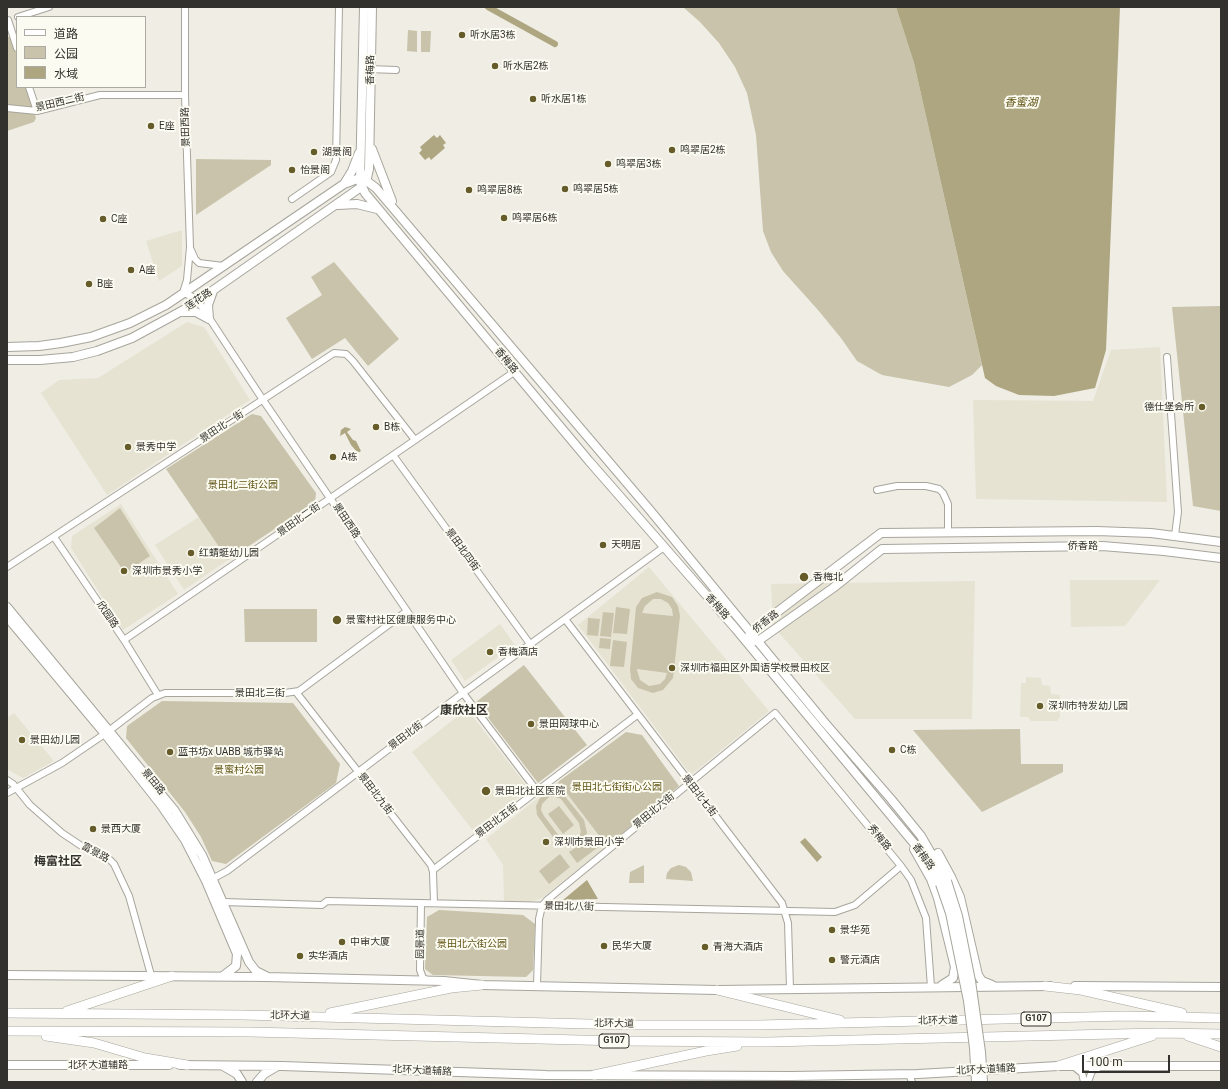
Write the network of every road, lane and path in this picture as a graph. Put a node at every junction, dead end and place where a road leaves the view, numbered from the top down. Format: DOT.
graph roads {
  1 [pos="49,7"];
  2 [pos="185,7"];
  3 [pos="339,7"];
  4 [pos="364,7"];
  5 [pos="372,7"];
  6 [pos="21,16"];
  7 [pos="8,20"];
  8 [pos="16,45"];
  9 [pos="367,69"];
  10 [pos="396,70"];
  11 [pos="29,88"];
  12 [pos="185,95"];
  13 [pos="7,108"];
  14 [pos="37,111"];
  15 [pos="369,135"];
  16 [pos="361,144"];
  17 [pos="363,182"];
  18 [pos="344,184"];
  19 [pos="292,199"];
  20 [pos="332,208"];
  21 [pos="381,212"];
  22 [pos="400,216"];
  23 [pos="288,222"];
  24 [pos="295,234"];
  25 [pos="190,247"];
  26 [pos="224,266"];
  27 [pos="213,290"];
  28 [pos="183,293"];
  29 [pos="198,301"];
  30 [pos="177,314"];
  31 [pos="209,320"];
  32 [pos="7,347"];
  33 [pos="1168,357"];
  34 [pos="7,360"];
  35 [pos="514,372"];
  36 [pos="263,400"];
  37 [pos="415,440"];
  38 [pos="598,450"];
  39 [pos="392,456"];
  40 [pos="589,461"];
  41 [pos="877,490"];
  42 [pos="331,498"];
  43 [pos="948,532"];
  44 [pos="54,536"];
  45 [pos="1175,536"];
  46 [pos="675,541"];
  47 [pos="1221,542"];
  48 [pos="664,548"];
  49 [pos="685,552"];
  50 [pos="1221,558"];
  51 [pos="7,567"];
  52 [pos="7,607"];
  53 [pos="407,611"];
  54 [pos="7,617"];
  55 [pos="565,619"];
  56 [pos="751,632"];
  57 [pos="124,640"];
  58 [pos="758,641"];
  59 [pos="747,642"];
  60 [pos="529,645"];
  61 [pos="296,692"];
  62 [pos="463,694"];
  63 [pos="158,696"];
  64 [pos="775,713"];
  65 [pos="637,715"];
  66 [pos="107,732"];
  67 [pos="359,772"];
  68 [pos="7,780"];
  69 [pos="689,783"];
  70 [pos="16,788"];
  71 [pos="537,791"];
  72 [pos="7,793"];
  73 [pos="921,836"];
  74 [pos="912,841"];
  75 [pos="901,866"];
  76 [pos="433,870"];
  77 [pos="210,880"];
  78 [pos="944,882"];
  79 [pos="223,902"];
  80 [pos="421,903"];
  81 [pos="434,904"];
  82 [pos="542,906"];
  83 [pos="786,912"];
  84 [pos="975,962"];
  85 [pos="955,967"];
  86 [pos="7,975"];
  87 [pos="151,975"];
  88 [pos="172,976"];
  89 [pos="222,976"];
  90 [pos="266,976"];
  91 [pos="429,981"];
  92 [pos="482,985"];
  93 [pos="537,985"];
  94 [pos="998,986"];
  95 [pos="1045,986"];
  96 [pos="934,987"];
  97 [pos="1221,987"];
  98 [pos="717,990"];
  99 [pos="790,990"];
  100 [pos="7,1013"];
  101 [pos="60,1014"];
  102 [pos="315,1016"];
  103 [pos="1205,1018"];
  104 [pos="1221,1018"];
  105 [pos="852,1022"];
  106 [pos="7,1031"];
  107 [pos="1159,1033"];
  108 [pos="1179,1033"];
  109 [pos="1221,1034"];
  110 [pos="767,1042"];
  111 [pos="1221,1047"];
  112 [pos="7,1065"];
  113 [pos="187,1065"];
  114 [pos="217,1065"];
  115 [pos="282,1066"];
  116 [pos="1058,1066"];
  117 [pos="1073,1066"];
  118 [pos="1221,1066"];
  119 [pos="1100,1067"];
  120 [pos="594,1075"];
  121 [pos="791,1079"];
  122 [pos="909,1079"];
  123 [pos="1086,1080"];
  124 [pos="242,1082"];
  125 [pos="257,1082"];
  126 [pos="976,1082"];
  127 [pos="983,1082"];
  1 -- 6 [label="street"];
  2 -- 12 [label="street, 景田西路"];
  3 -- 19 [label="street"];
  4 -- 9 [label="main road, 香梅路"];
  5 -- 9 [label="main road, 香梅路"];
  7 -- 8 [label="street"];
  9 -- 10 [label="street"];
  9 -- 15 [label="main road, 香梅路"];
  9 -- 16 [label="main road, 香梅路"];
  11 -- 14 [label="street"];
  12 -- 14 [label="street, 景田西二街"];
  12 -- 25 [label="street, 景田西路"];
  13 -- 14 [label="street, 景田西二街"];
  15 -- 17 [label="main road, 香梅路"];
  15 -- 22 [label="main road"];
  16 -- 17 [label="main road, 香梅路"];
  16 -- 18 [label="main road"];
  17 -- 18 [label="main road, 莲花路"];
  17 -- 20 [label="main road, 莲花路"];
  17 -- 21 [label="main road, 香梅路"];
  17 -- 22 [label="main road, 香梅路"];
  18 -- 23 [label="main road, 莲花路"];
  20 -- 21 [label="main road"];
  20 -- 24 [label="main road, 莲花路"];
  21 -- 35 [label="main road, 香梅路"];
  22 -- 38 [label="main road, 香梅路"];
  23 -- 24 [label="main road"];
  23 -- 26 [label="main road, 莲花路"];
  24 -- 27 [label="main road, 莲花路"];
  25 -- 26 [label="street"];
  25 -- 28 [label="street, 景田西路"];
  26 -- 28 [label="main road, 莲花路"];
  27 -- 29 [label="main road, 莲花路"];
  27 -- 31 [label="main road"];
  28 -- 29 [label="street"];
  28 -- 32 [label="main road, 莲花路"];
  29 -- 30 [label="main road, 莲花路"];
  29 -- 31 [label="street, 景田西路"];
  30 -- 31 [label="main road"];
  30 -- 34 [label="main road, 莲花路"];
  31 -- 36 [label="street, 景田西路"];
  33 -- 45 [label="street"];
  35 -- 37 [label="street, 景田北二街"];
  35 -- 40 [label="main road, 香梅路"];
  36 -- 37 [label="street, 景田北一街"];
  36 -- 42 [label="street, 景田西路"];
  36 -- 44 [label="street, 景田北一街"];
  37 -- 39 [label="street, 景田北二街"];
  38 -- 40 [label="main road"];
  38 -- 46 [label="main road, 香梅路"];
  39 -- 42 [label="street, 景田北二街"];
  39 -- 60 [label="street, 景田北四街"];
  40 -- 48 [label="main road, 香梅路"];
  41 -- 43 [label="street"];
  42 -- 53 [label="street, 景田西路"];
  42 -- 57 [label="street, 景田北二街"];
  43 -- 45 [label="main road, 侨香路"];
  43 -- 56 [label="main road, 侨香路"];
  44 -- 51 [label="street, 景田北一街"];
  44 -- 57 [label="street, 欣园路"];
  45 -- 47 [label="main road, 侨香路"];
  46 -- 48 [label="main road"];
  46 -- 49 [label="main road, 香梅路"];
  48 -- 49 [label="main road"];
  48 -- 55 [label="street, 景田北街"];
  48 -- 59 [label="main road, 香梅路"];
  49 -- 56 [label="main road, 香梅路"];
  50 -- 58 [label="main road, 侨香路"];
  52 -- 66 [label="main road, 景田路"];
  53 -- 61 [label="street, 景田北三街"];
  53 -- 62 [label="street, 景田西路"];
  54 -- 66 [label="main road, 景田路"];
  55 -- 60 [label="street, 景田北街"];
  55 -- 65 [label="street, 景田北七街"];
  56 -- 58 [label="main road, 香梅路"];
  56 -- 59 [label="main road, 侨香路"];
  57 -- 63 [label="street, 欣园路"];
  58 -- 59 [label="main road, 侨香路"];
  58 -- 73 [label="main road, 香梅路"];
  59 -- 74 [label="main road, 香梅路"];
  60 -- 62 [label="street, 景田北街"];
  61 -- 63 [label="street, 景田北三街"];
  61 -- 67 [label="street, 景田北九街"];
  62 -- 67 [label="street, 景田北街"];
  62 -- 71 [label="street, 景田西路"];
  63 -- 66 [label="street, 景田北三街"];
  64 -- 69 [label="street, 景田北六街"];
  64 -- 75 [label="street, 秀梅路"];
  65 -- 69 [label="street, 景田北七街"];
  65 -- 71 [label="street, 景田北五街"];
  66 -- 70 [label="street, 景田北三街"];
  66 -- 77 [label="main road, 景田路"];
  67 -- 76 [label="street, 景田北九街"];
  67 -- 77 [label="street, 景田北街"];
  68 -- 70 [label="street, 富景路"];
  69 -- 82 [label="street, 景田北六街"];
  69 -- 83 [label="street, 景田北七街"];
  70 -- 72 [label="street, 景田北三街"];
  70 -- 87 [label="street, 富景路"];
  71 -- 76 [label="street, 景田北五街"];
  73 -- 78 [label="main road, 香梅路"];
  73 -- 84 [label="main road"];
  74 -- 78 [label="main road, 香梅路"];
  74 -- 85 [label="main road"];
  75 -- 83 [label="street, 景田北八街"];
  75 -- 96 [label="street, 秀梅路"];
  76 -- 81 [label="street"];
  77 -- 79 [label="main road, 景田路"];
  77 -- 89 [label="main road, 景田路"];
  78 -- 126 [label="main road, 香梅路, bridge"];
  78 -- 127 [label="main road, 香梅路, bridge"];
  79 -- 80 [label="street, 景田北八街"];
  79 -- 90 [label="main road, 景田路"];
  80 -- 81 [label="street, 景田北八街"];
  80 -- 91 [label="street, 园景道"];
  81 -- 82 [label="street, 景田北八街"];
  82 -- 83 [label="street, 景田北八街"];
  82 -- 93 [label="street"];
  83 -- 99 [label="street, 景田北七街"];
  84 -- 85 [label="main road"];
  84 -- 94 [label="main road"];
  85 -- 96 [label="main road"];
  86 -- 87 [label="main road"];
  87 -- 88 [label="main road"];
  88 -- 89 [label="main road"];
  88 -- 101 [label="highway"];
  89 -- 90 [label="main road"];
  90 -- 91 [label="main road"];
  91 -- 92 [label="main road"];
  92 -- 93 [label="main road"];
  92 -- 102 [label="highway"];
  93 -- 98 [label="main road"];
  94 -- 95 [label="main road"];
  94 -- 96 [label="main road"];
  95 -- 97 [label="main road"];
  95 -- 103 [label="highway"];
  96 -- 99 [label="main road"];
  98 -- 99 [label="main road"];
  98 -- 105 [label="highway"];
  100 -- 101 [label="highway, 北环大道 / G107"];
  101 -- 102 [label="highway, 北环大道 / G107"];
  102 -- 105 [label="highway, 北环大道 / G107"];
  103 -- 104 [label="highway, 北环大道 / G107"];
  103 -- 105 [label="highway, 北环大道 / G107"];
  106 -- 110 [label="highway, 北环大道 / G107"];
  106 -- 113 [label="highway"];
  107 -- 108 [label="highway, 北环大道 / G107"];
  107 -- 110 [label="highway, 北环大道 / G107"];
  107 -- 116 [label="highway"];
  108 -- 109 [label="highway, 北环大道 / G107"];
  108 -- 111 [label="highway"];
  110 -- 120 [label="highway"];
  112 -- 113 [label="main road, 北环大道辅路"];
  113 -- 114 [label="main road, 北环大道辅路"];
  114 -- 115 [label="main road, 北环大道辅路"];
  114 -- 124 [label="main road"];
  115 -- 120 [label="main road, 北环大道辅路"];
  115 -- 125 [label="main road"];
  116 -- 117 [label="main road, 北环大道辅路"];
  116 -- 122 [label="main road, 北环大道辅路"];
  117 -- 119 [label="main road, 北环大道辅路"];
  117 -- 123 [label="street"];
  118 -- 119 [label="main road, 北环大道辅路"];
  119 -- 123 [label="street"];
  120 -- 121 [label="main road, 北环大道辅路"];
  121 -- 122 [label="main road, 北环大道辅路"];
}
